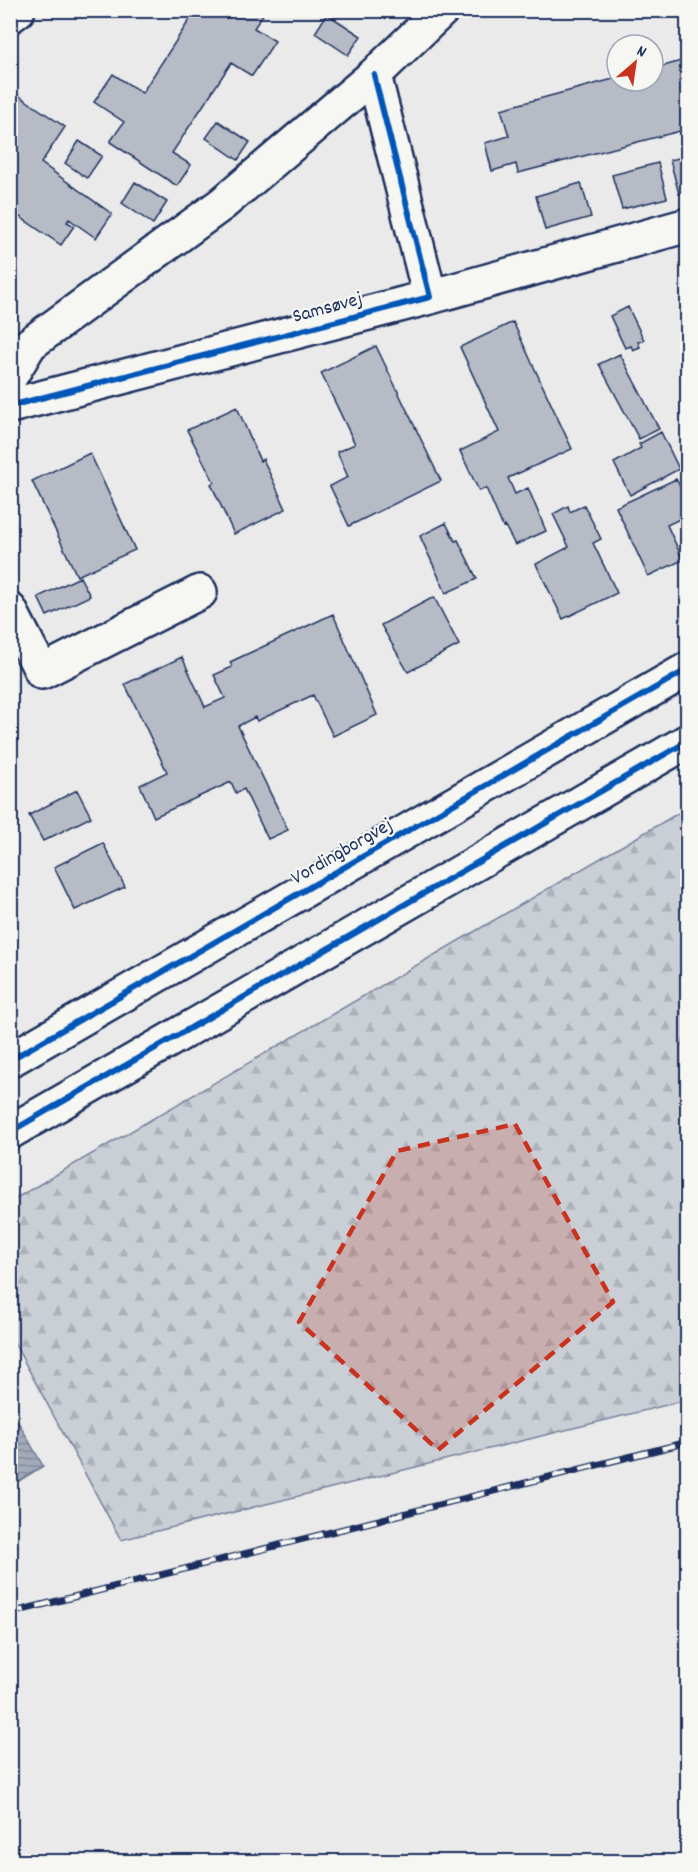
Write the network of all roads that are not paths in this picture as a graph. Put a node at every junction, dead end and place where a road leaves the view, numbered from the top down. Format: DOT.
graph roads {
  1 [pos="18,10"];
  2 [pos="442,10"];
  3 [pos="10,16"];
  4 [pos="374,75"];
  5 [pos="687,225"];
  6 [pos="430,297"];
  7 [pos="10,376"];
  8 [pos="10,406"];
  9 [pos="200,592"];
  10 [pos="10,610"];
  11 [pos="687,669"];
  12 [pos="687,741"];
  13 [pos="10,1060"];
  14 [pos="10,1132"];
  1 -- 3 [label="street"];
  2 -- 4 [label="street"];
  4 -- 6 [label="street"];
  4 -- 7 [label="street"];
  5 -- 6 [label="street, Samsøvej"];
  6 -- 8 [label="street, Samsøvej"];
  9 -- 10 [label="street"];
  11 -- 13 [label="street, Vordingborgvej"];
  12 -- 14 [label="street"];
}
